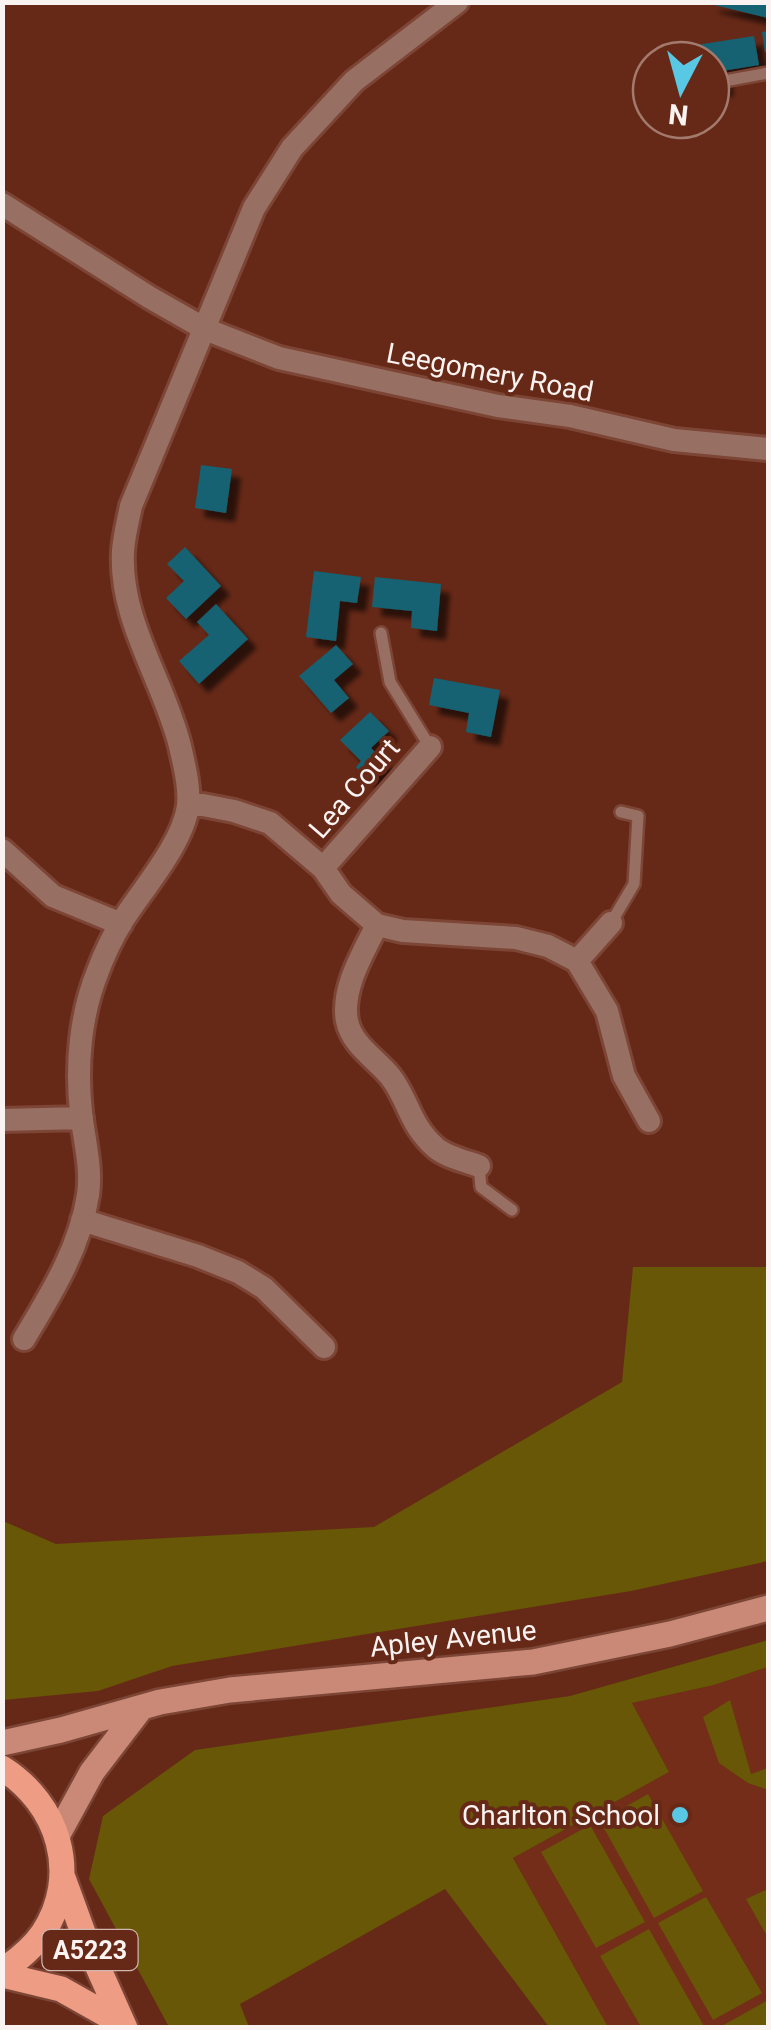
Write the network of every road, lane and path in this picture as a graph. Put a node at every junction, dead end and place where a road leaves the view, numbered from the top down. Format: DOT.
graph roads {
  1 [pos="457,2"];
  2 [pos="768,73"];
  3 [pos="731,80"];
  4 [pos="2,204"];
  5 [pos="205,329"];
  6 [pos="768,449"];
  7 [pos="381,633"];
  8 [pos="430,747"];
  9 [pos="188,805"];
  10 [pos="620,812"];
  11 [pos="2,850"];
  12 [pos="323,868"];
  13 [pos="611,923"];
  14 [pos="121,924"];
  15 [pos="377,925"];
  16 [pos="577,962"];
  17 [pos="82,1118"];
  18 [pos="2,1120"];
  19 [pos="649,1121"];
  20 [pos="479,1166"];
  21 [pos="512,1210"];
  22 [pos="82,1220"];
  23 [pos="24,1340"];
  24 [pos="324,1347"];
  25 [pos="768,1608"];
  26 [pos="141,1708"];
  27 [pos="2,1743"];
  28 [pos="2,1768"];
  29 [pos="57,1836"];
  30 [pos="62,1875"];
  31 [pos="2,1972"];
  32 [pos="124,2026"];
  1 -- 5 [label="street"];
  2 -- 3 [label="lane"];
  4 -- 5 [label="street, Leegomery Road"];
  5 -- 6 [label="street, Leegomery Road"];
  5 -- 9 [label="street"];
  7 -- 8 [label="lane"];
  8 -- 12 [label="street, Lea Court"];
  9 -- 12 [label="street"];
  9 -- 14 [label="street"];
  10 -- 13 [label="lane"];
  11 -- 14 [label="street"];
  12 -- 15 [label="street"];
  13 -- 16 [label="street"];
  14 -- 17 [label="street"];
  15 -- 16 [label="street"];
  15 -- 20 [label="street"];
  16 -- 19 [label="street"];
  17 -- 18 [label="street"];
  17 -- 22 [label="street"];
  20 -- 21 [label="lane"];
  22 -- 23 [label="street"];
  22 -- 24 [label="street"];
  25 -- 26 [label="street, Apley Avenue"];
  26 -- 27 [label="street, Apley Avenue"];
  26 -- 29 [label="street"];
  28 -- 29 [label="main road, A5223"];
  29 -- 30 [label="main road, A5223"];
  30 -- 31 [label="main road, A5223"];
  30 -- 32 [label="main road, A5223"];
  31 -- 32 [label="main road, A5223"];
}
